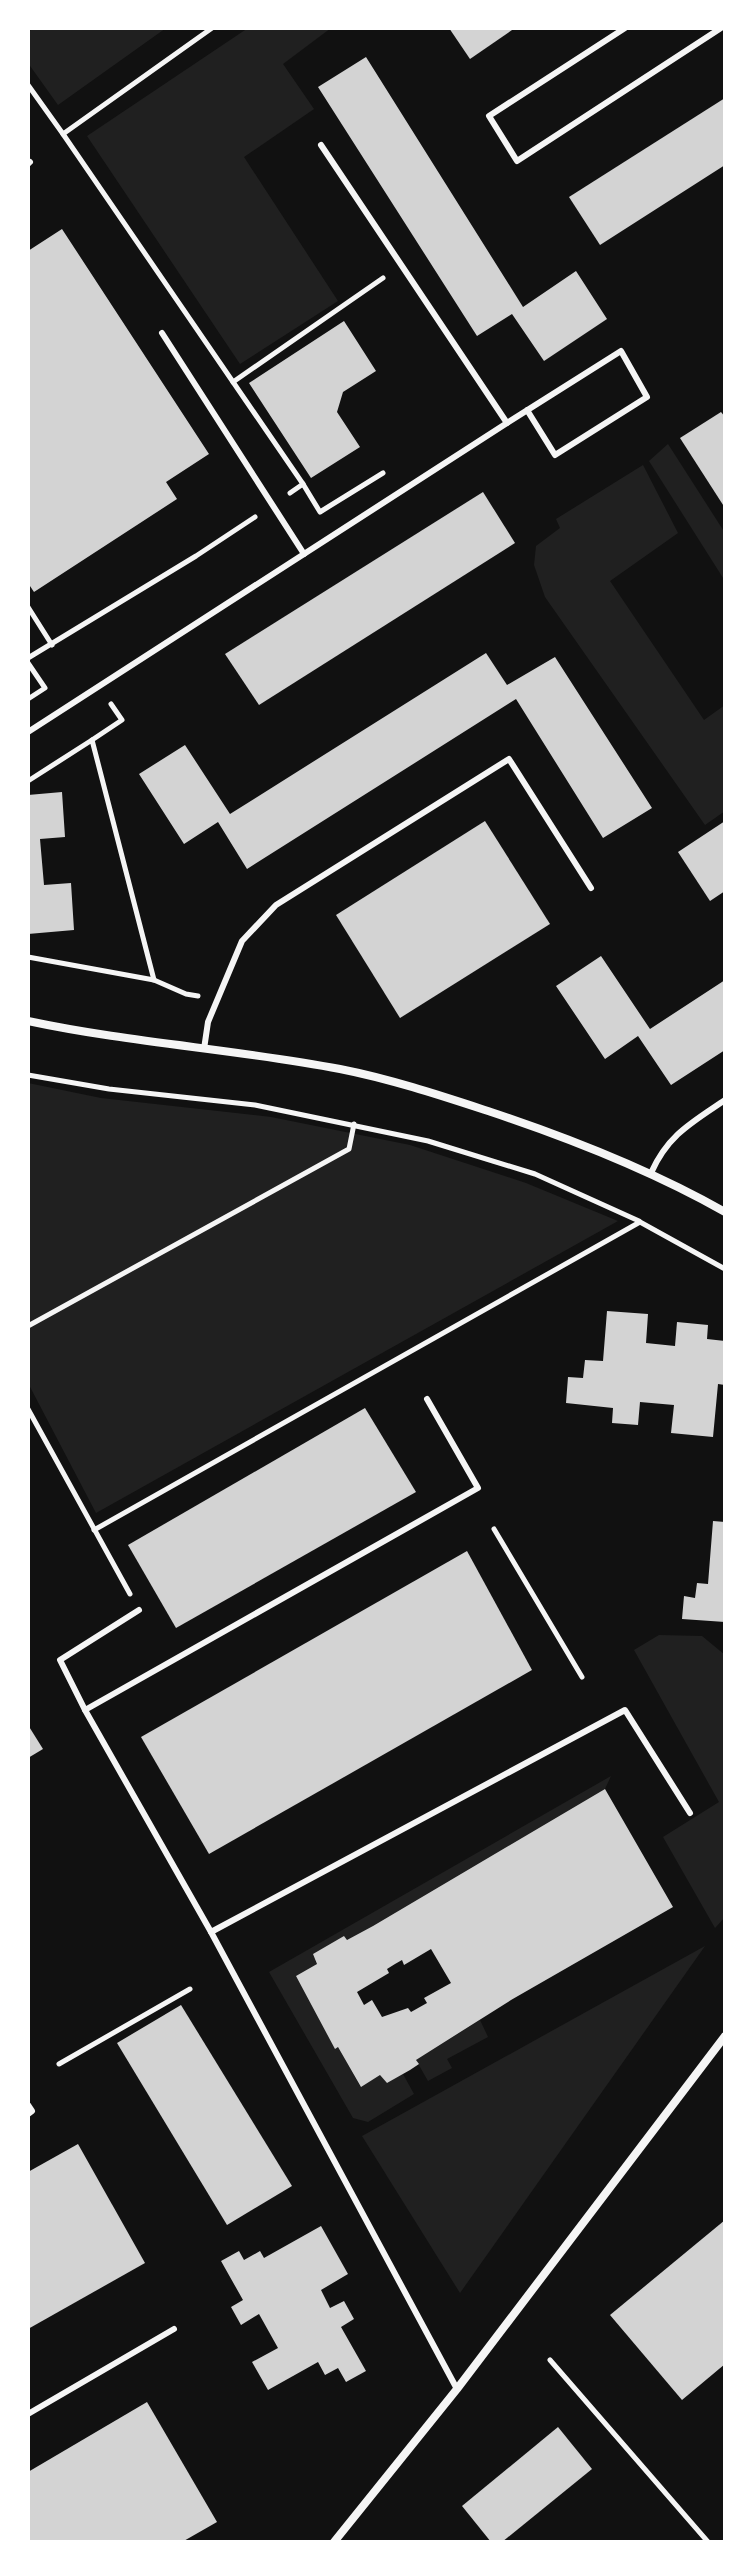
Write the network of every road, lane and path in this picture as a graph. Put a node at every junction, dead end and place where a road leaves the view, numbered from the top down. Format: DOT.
graph roads {
  1 [pos="212,28"];
  2 [pos="625,28"];
  3 [pos="721,28"];
  4 [pos="28,85"];
  5 [pos="63,134"];
  6 [pos="321,145"];
  7 [pos="385,276"];
  8 [pos="162,333"];
  9 [pos="233,382"];
  10 [pos="527,410"];
  11 [pos="507,423"];
  12 [pos="303,484"];
  13 [pos="304,554"];
  14 [pos="28,607"];
  15 [pos="52,645"];
  16 [pos="28,663"];
  17 [pos="28,699"];
  18 [pos="28,732"];
  19 [pos="28,781"];
  20 [pos="591,888"];
  21 [pos="28,957"];
  22 [pos="154,980"];
  23 [pos="218,998"];
  24 [pos="28,1021"];
  25 [pos="204,1049"];
  26 [pos="28,1075"];
  27 [pos="725,1100"];
  28 [pos="354,1124"];
  29 [pos="651,1173"];
  30 [pos="725,1212"];
  31 [pos="640,1222"];
  32 [pos="725,1269"];
  33 [pos="28,1326"];
  34 [pos="427,1399"];
  35 [pos="28,1409"];
  36 [pos="494,1529"];
  37 [pos="94,1530"];
  38 [pos="139,1610"];
  39 [pos="582,1677"];
  40 [pos="85,1710"];
  41 [pos="690,1813"];
  42 [pos="211,1932"];
  43 [pos="190,1989"];
  44 [pos="725,2036"];
  45 [pos="59,2064"];
  46 [pos="28,2105"];
  47 [pos="28,2114"];
  48 [pos="174,2329"];
  49 [pos="550,2360"];
  50 [pos="457,2389"];
  51 [pos="28,2414"];
  52 [pos="334,2542"];
  53 [pos="708,2542"];
  1 -- 5 [label="path"];
  2 -- 3 [label="lane"];
  4 -- 5 [label="path"];
  5 -- 9 [label="path"];
  6 -- 11 [label="lane"];
  7 -- 9 [label="path"];
  8 -- 13 [label="lane"];
  9 -- 12 [label="path"];
  10 -- 10 [label="lane"];
  10 -- 11 [label="lane"];
  11 -- 13 [label="lane"];
  13 -- 18 [label="lane"];
  14 -- 15 [label="path"];
  16 -- 17 [label="path"];
  19 -- 22 [label="path"];
  20 -- 23 [label="lane"];
  21 -- 22 [label="path"];
  22 -- 23 [label="path"];
  23 -- 25 [label="lane"];
  24 -- 25 [label="street"];
  25 -- 29 [label="street"];
  26 -- 28 [label="path"];
  27 -- 29 [label="lane"];
  28 -- 31 [label="path"];
  28 -- 33 [label="path"];
  29 -- 30 [label="street"];
  31 -- 32 [label="path"];
  31 -- 37 [label="path"];
  34 -- 40 [label="lane"];
  35 -- 37 [label="path"];
  36 -- 39 [label="path"];
  37 -- 38 [label="path"];
  38 -- 40 [label="lane"];
  40 -- 42 [label="lane"];
  41 -- 42 [label="lane"];
  42 -- 50 [label="lane"];
  43 -- 45 [label="path"];
  44 -- 50 [label="street"];
  46 -- 47 [label="lane"];
  48 -- 51 [label="lane"];
  49 -- 53 [label="path"];
  50 -- 52 [label="street"];
}
